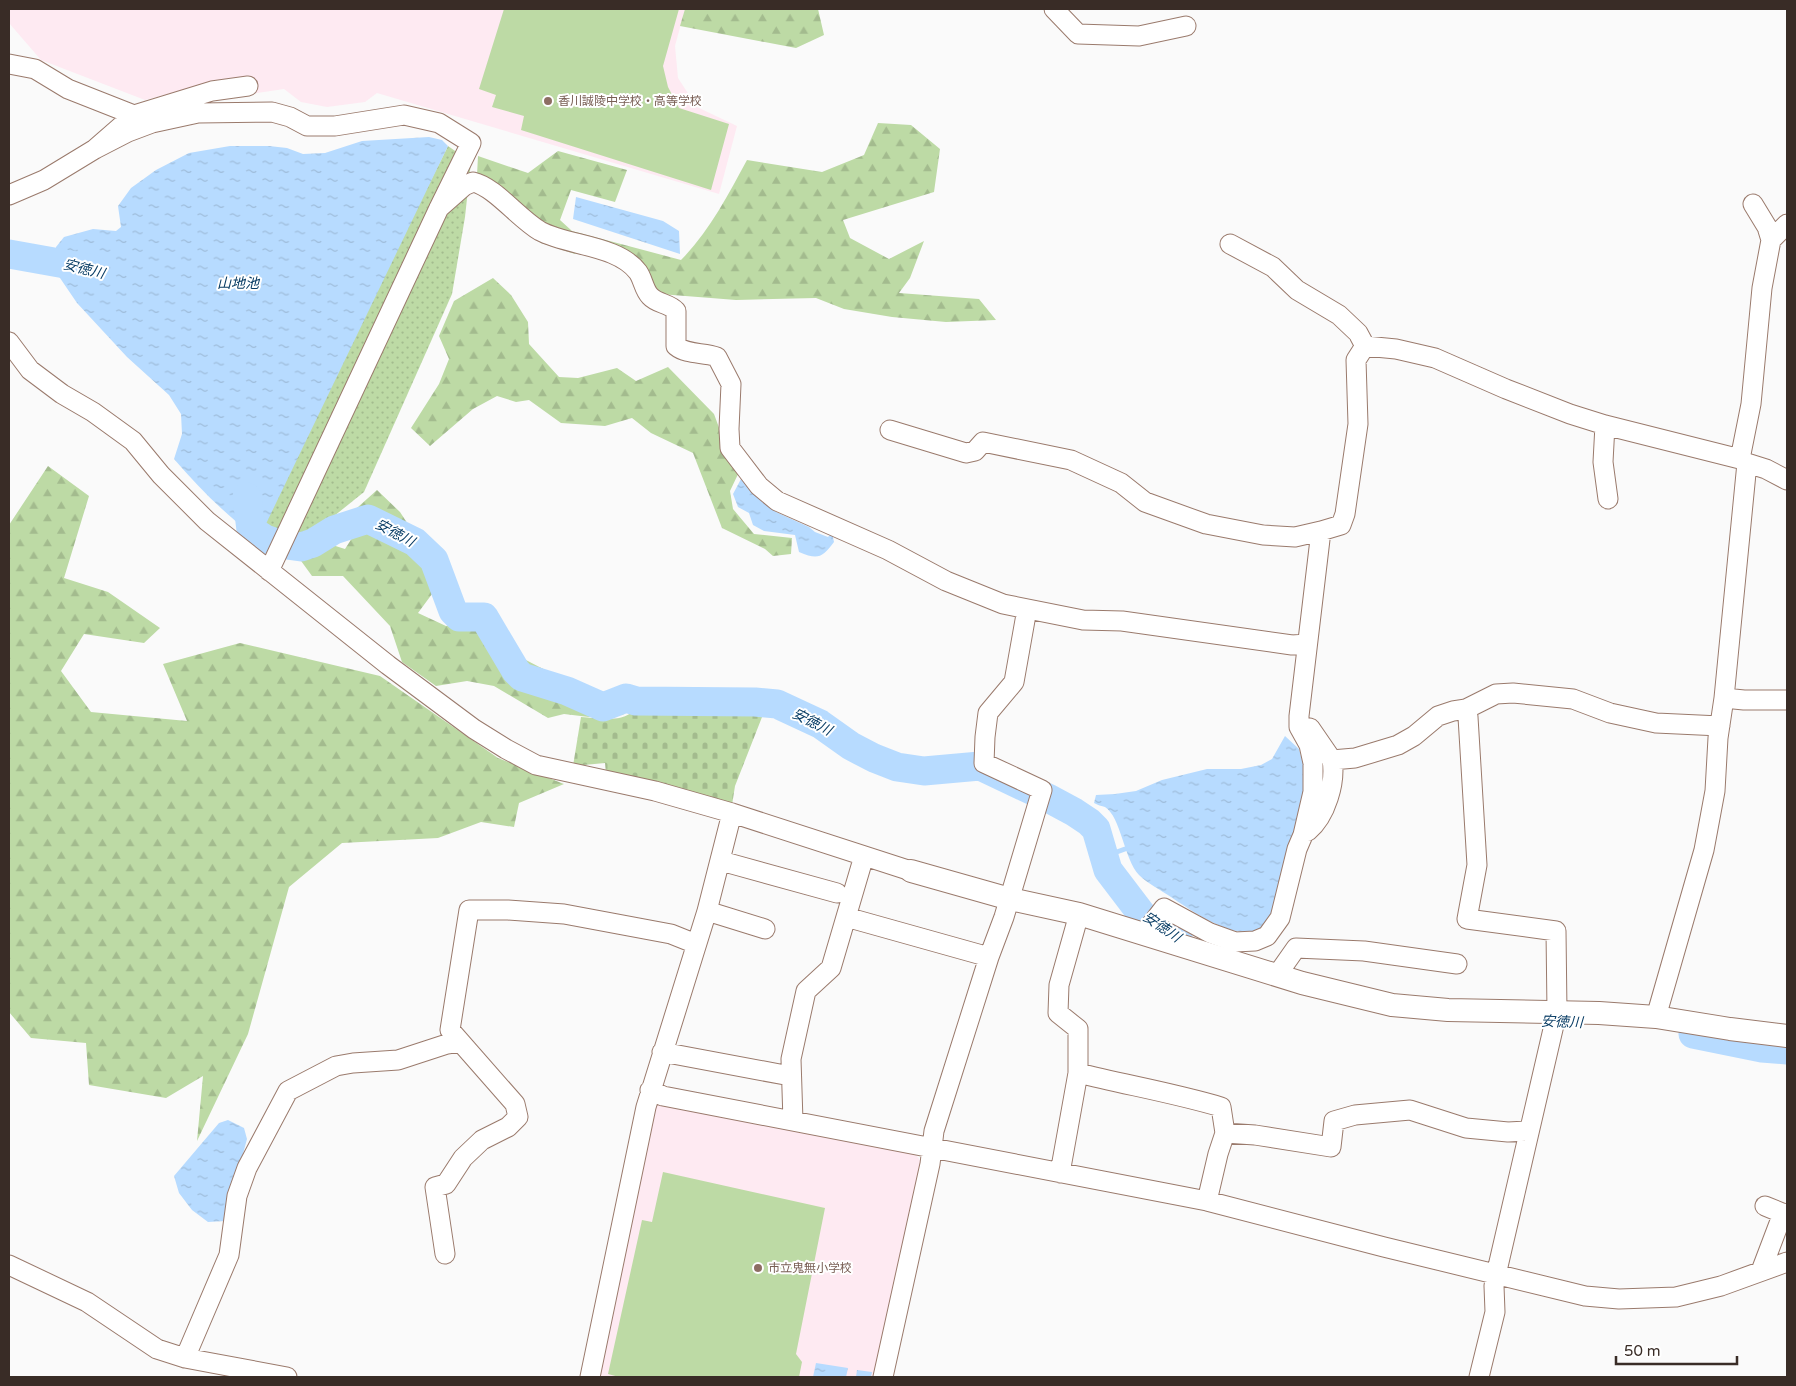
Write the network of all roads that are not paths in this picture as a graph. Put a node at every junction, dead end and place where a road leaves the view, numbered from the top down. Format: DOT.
graph roads {
  1 [pos="1054,9"];
  2 [pos="1186,26"];
  3 [pos="9,64"];
  4 [pos="248,86"];
  5 [pos="134,115"];
  6 [pos="95,149"];
  7 [pos="9,195"];
  8 [pos="1754,204"];
  9 [pos="439,208"];
  10 [pos="1787,224"];
  11 [pos="1770,240"];
  12 [pos="1230,244"];
  13 [pos="9,342"];
  14 [pos="1365,346"];
  15 [pos="1605,425"];
  16 [pos="890,430"];
  17 [pos="1743,461"];
  18 [pos="1787,480"];
  19 [pos="1608,498"];
  20 [pos="1321,531"];
  21 [pos="269,571"];
  22 [pos="1027,609"];
  23 [pos="1307,644"];
  24 [pos="1724,698"];
  25 [pos="1787,700"];
  26 [pos="1466,709"];
  27 [pos="1299,716"];
  28 [pos="1720,726"];
  29 [pos="1332,760"];
  30 [pos="732,813"];
  31 [pos="1303,834"];
  32 [pos="864,856"];
  33 [pos="721,861"];
  34 [pos="911,871"];
  35 [pos="837,893"];
  36 [pos="1010,899"];
  37 [pos="707,911"];
  38 [pos="1079,914"];
  39 [pos="846,917"];
  40 [pos="765,929"];
  41 [pos="1144,934"];
  42 [pos="696,944"];
  43 [pos="989,957"];
  44 [pos="1457,964"];
  45 [pos="1277,975"];
  46 [pos="1557,1012"];
  47 [pos="1656,1017"];
  48 [pos="1787,1036"];
  49 [pos="460,1042"];
  50 [pos="662,1052"];
  51 [pos="1078,1073"];
  52 [pos="785,1075"];
  53 [pos="650,1090"];
  54 [pos="792,1121"];
  55 [pos="1528,1132"];
  56 [pos="1226,1133"];
  57 [pos="931,1149"];
  58 [pos="1060,1173"];
  59 [pos="1206,1201"];
  60 [pos="1765,1206"];
  61 [pos="1785,1214"];
  62 [pos="445,1254"];
  63 [pos="1787,1262"];
  64 [pos="9,1266"];
  65 [pos="1761,1271"];
  66 [pos="1496,1275"];
  67 [pos="185,1358"];
  68 [pos="287,1377"];
  69 [pos="590,1377"];
  70 [pos="883,1377"];
  71 [pos="1479,1377"];
  1 -- 2 [label="street"];
  3 -- 5 [label="street"];
  4 -- 5 [label="street"];
  5 -- 6 [label="street"];
  6 -- 7 [label="street"];
  6 -- 9 [label="street"];
  8 -- 11 [label="street"];
  9 -- 21 [label="street"];
  9 -- 22 [label="street"];
  10 -- 11 [label="street"];
  11 -- 17 [label="street"];
  12 -- 14 [label="street"];
  13 -- 21 [label="street"];
  14 -- 15 [label="street"];
  14 -- 20 [label="street"];
  15 -- 17 [label="street"];
  15 -- 19 [label="street"];
  16 -- 20 [label="street"];
  17 -- 18 [label="street"];
  17 -- 24 [label="street"];
  20 -- 23 [label="street"];
  21 -- 30 [label="street"];
  22 -- 23 [label="street"];
  22 -- 36 [label="street"];
  23 -- 27 [label="street"];
  24 -- 25 [label="street"];
  24 -- 28 [label="street"];
  26 -- 28 [label="street"];
  26 -- 29 [label="street"];
  26 -- 46 [label="street"];
  27 -- 29 [label="street"];
  27 -- 31 [label="street"];
  28 -- 47 [label="street"];
  29 -- 31 [label="street"];
  30 -- 32 [label="street"];
  30 -- 33 [label="street"];
  31 -- 41 [label="street"];
  32 -- 34 [label="street"];
  32 -- 39 [label="street"];
  33 -- 35 [label="street"];
  33 -- 37 [label="street"];
  34 -- 36 [label="street"];
  36 -- 38 [label="street"];
  36 -- 43 [label="street"];
  37 -- 40 [label="street"];
  37 -- 42 [label="street"];
  38 -- 41 [label="street"];
  38 -- 51 [label="street"];
  39 -- 43 [label="street"];
  39 -- 54 [label="street"];
  41 -- 45 [label="street"];
  42 -- 49 [label="street"];
  42 -- 50 [label="street"];
  43 -- 57 [label="street"];
  44 -- 45 [label="street"];
  45 -- 46 [label="street"];
  46 -- 47 [label="street"];
  46 -- 55 [label="street"];
  47 -- 48 [label="street"];
  49 -- 62 [label="street"];
  49 -- 67 [label="street"];
  50 -- 52 [label="street"];
  50 -- 53 [label="street"];
  51 -- 56 [label="street"];
  51 -- 58 [label="street"];
  53 -- 54 [label="street"];
  53 -- 69 [label="street"];
  54 -- 57 [label="street"];
  55 -- 56 [label="street"];
  55 -- 66 [label="street"];
  56 -- 59 [label="street"];
  57 -- 58 [label="street"];
  57 -- 70 [label="street"];
  58 -- 59 [label="street"];
  59 -- 66 [label="street"];
  60 -- 61 [label="street"];
  61 -- 65 [label="street"];
  63 -- 65 [label="street"];
  64 -- 67 [label="street"];
  65 -- 66 [label="street"];
  66 -- 71 [label="street"];
  67 -- 68 [label="street"];
}
